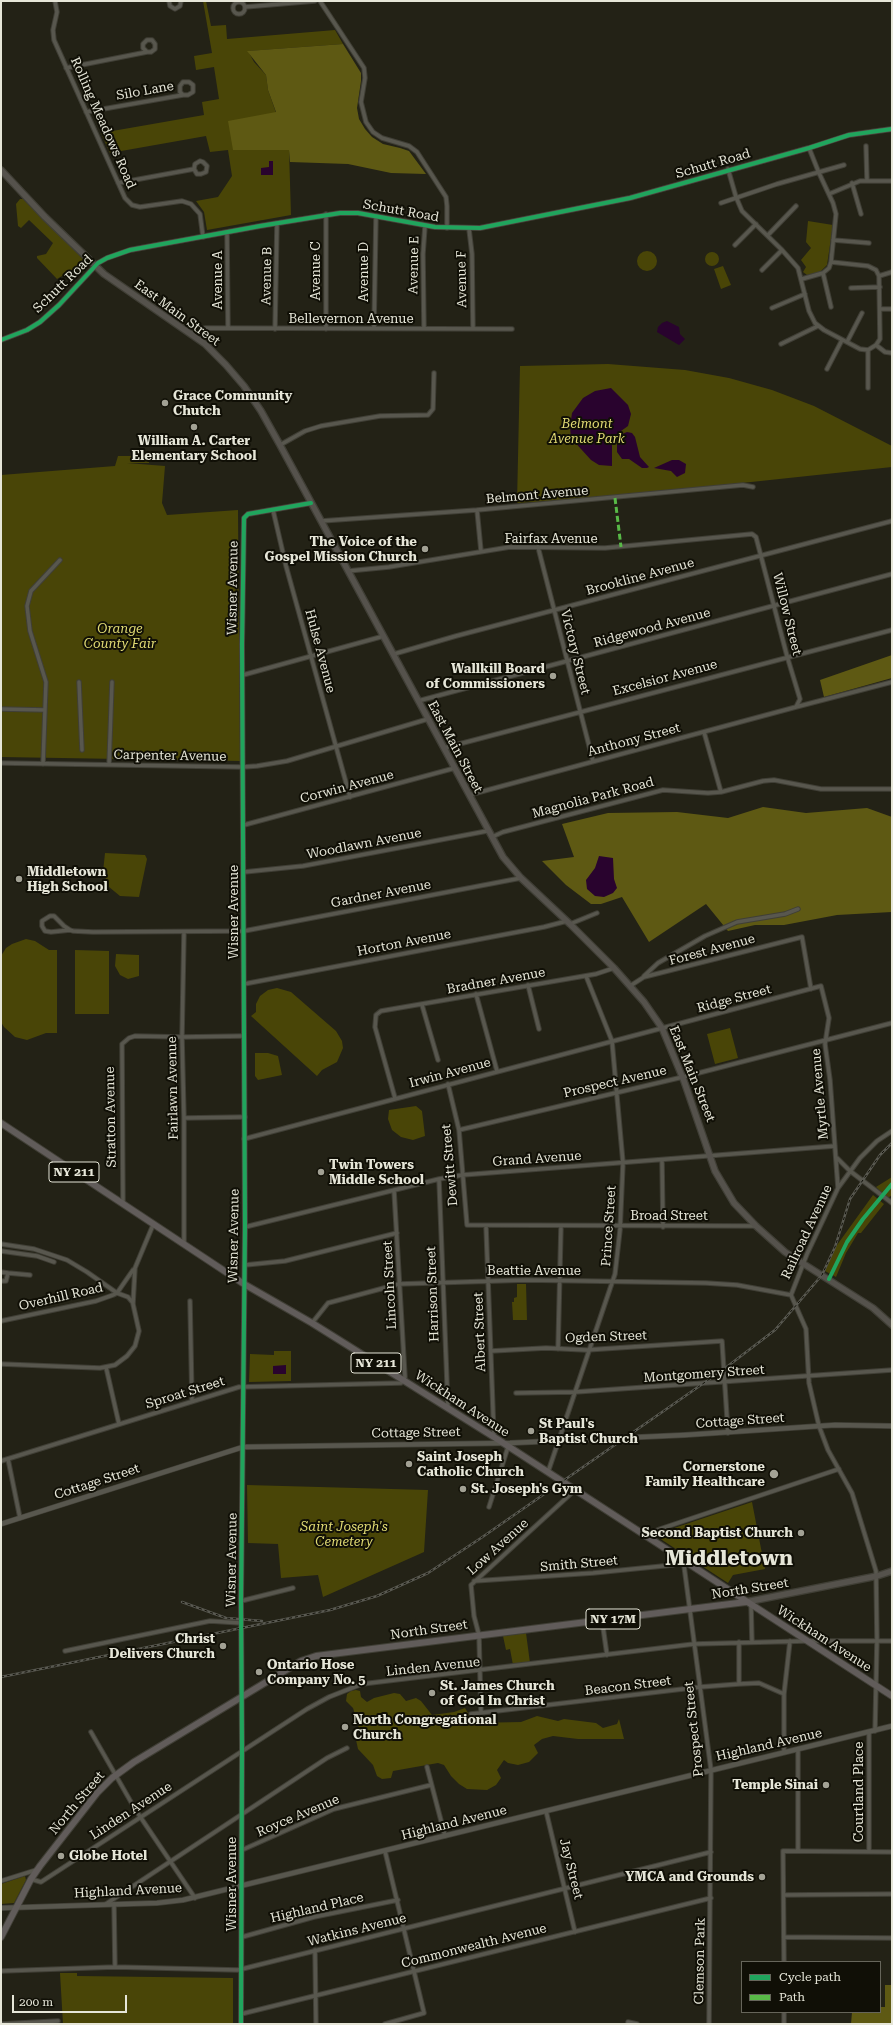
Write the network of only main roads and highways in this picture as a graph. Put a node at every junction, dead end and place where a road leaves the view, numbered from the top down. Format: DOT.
graph roads {
  1 [pos="1,170"];
  2 [pos="1,1123"];
  3 [pos="892,1325"];
  4 [pos="892,1571"];
  5 [pos="748,1603"];
  6 [pos="892,1696"];
  7 [pos="1,1937"];
  1 -- 3 [label="main road, East Main Street"];
  2 -- 5 [label="main road, Wickham Avenue / NY 211"];
  4 -- 5 [label="main road, North Street"];
  5 -- 6 [label="main road, Wickham Avenue"];
  5 -- 7 [label="main road, North Street / NY 17M"];
}
